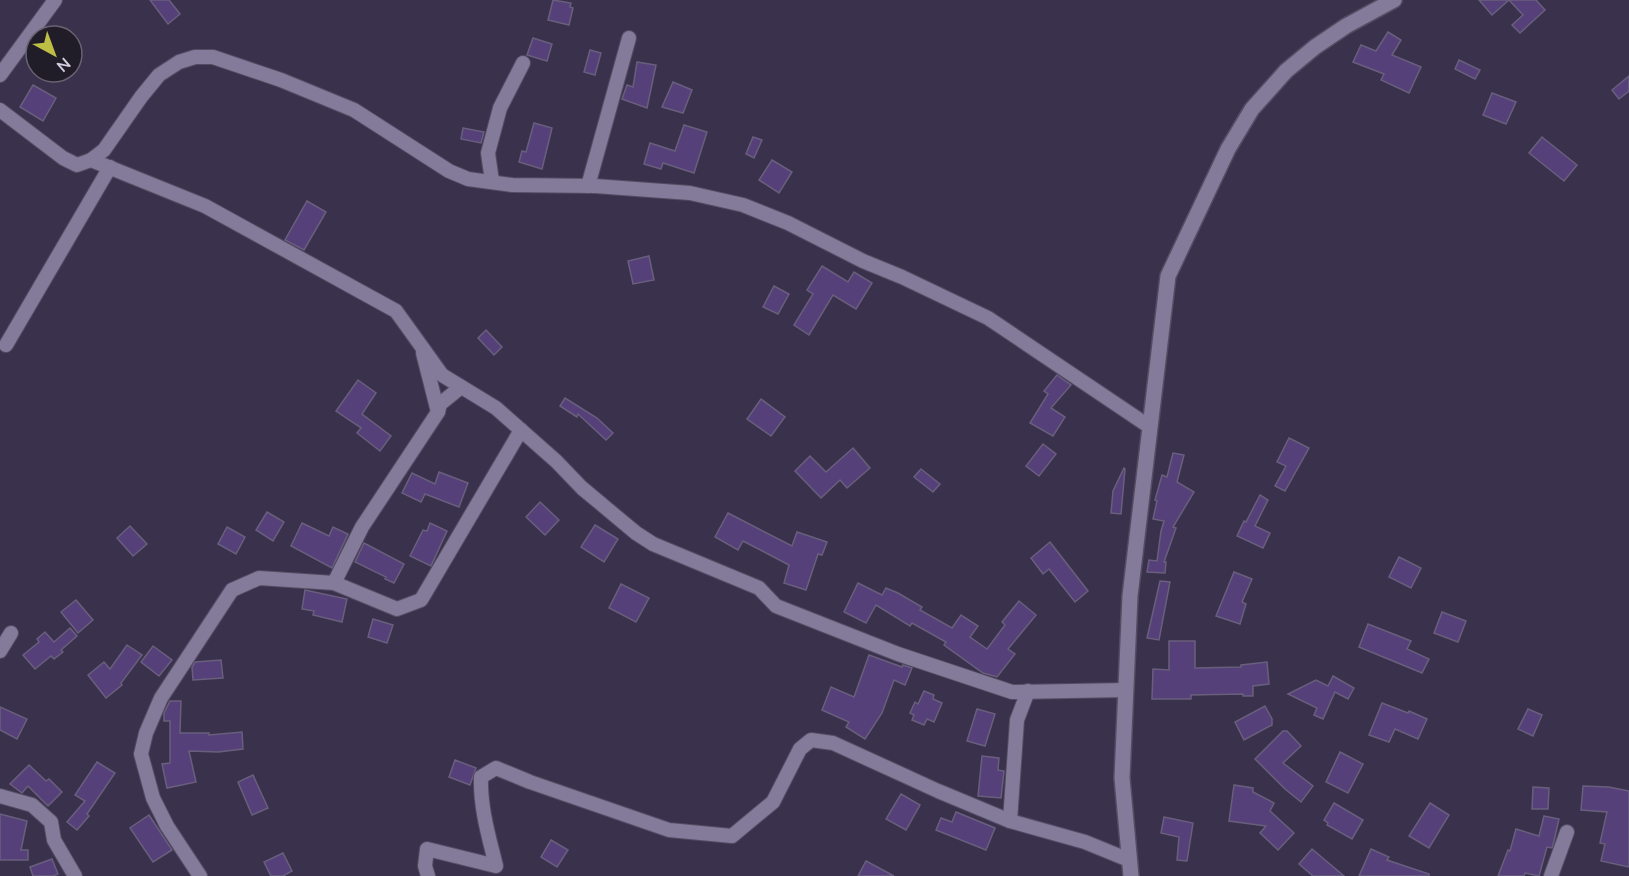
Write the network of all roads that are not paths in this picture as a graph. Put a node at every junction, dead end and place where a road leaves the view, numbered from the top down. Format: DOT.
graph roads {
  1 [pos="55,0"];
  2 [pos="1394,0"];
  3 [pos="629,38"];
  4 [pos="523,63"];
  5 [pos="0,75"];
  6 [pos="0,110"];
  7 [pos="91,160"];
  8 [pos="110,167"];
  9 [pos="492,181"];
  10 [pos="588,186"];
  11 [pos="6,345"];
  12 [pos="421,345"];
  13 [pos="461,387"];
  14 [pos="438,412"];
  15 [pos="1150,427"];
  16 [pos="520,430"];
  17 [pos="334,583"];
  18 [pos="11,633"];
  19 [pos="0,651"];
  20 [pos="1126,690"];
  21 [pos="1028,691"];
  22 [pos="0,796"];
  23 [pos="1010,822"];
  24 [pos="1567,832"];
  25 [pos="1129,860"];
  26 [pos="75,876"];
  27 [pos="200,876"];
  28 [pos="428,876"];
  29 [pos="1131,876"];
  30 [pos="1551,876"];
  1 -- 5 [label="street"];
  2 -- 15 [label="street"];
  3 -- 10 [label="street"];
  4 -- 9 [label="street"];
  6 -- 7 [label="street"];
  7 -- 8 [label="street"];
  7 -- 9 [label="street"];
  8 -- 11 [label="street"];
  8 -- 12 [label="street"];
  9 -- 10 [label="street"];
  10 -- 15 [label="street"];
  12 -- 13 [label="street"];
  12 -- 14 [label="street"];
  13 -- 14 [label="street"];
  13 -- 16 [label="street"];
  14 -- 17 [label="street"];
  15 -- 20 [label="street"];
  16 -- 17 [label="street"];
  16 -- 21 [label="street"];
  17 -- 27 [label="street"];
  18 -- 19 [label="street"];
  20 -- 21 [label="street"];
  20 -- 25 [label="street"];
  21 -- 23 [label="street"];
  22 -- 26 [label="street"];
  23 -- 25 [label="street"];
  23 -- 28 [label="street"];
  24 -- 30 [label="street"];
  25 -- 29 [label="street"];
}
